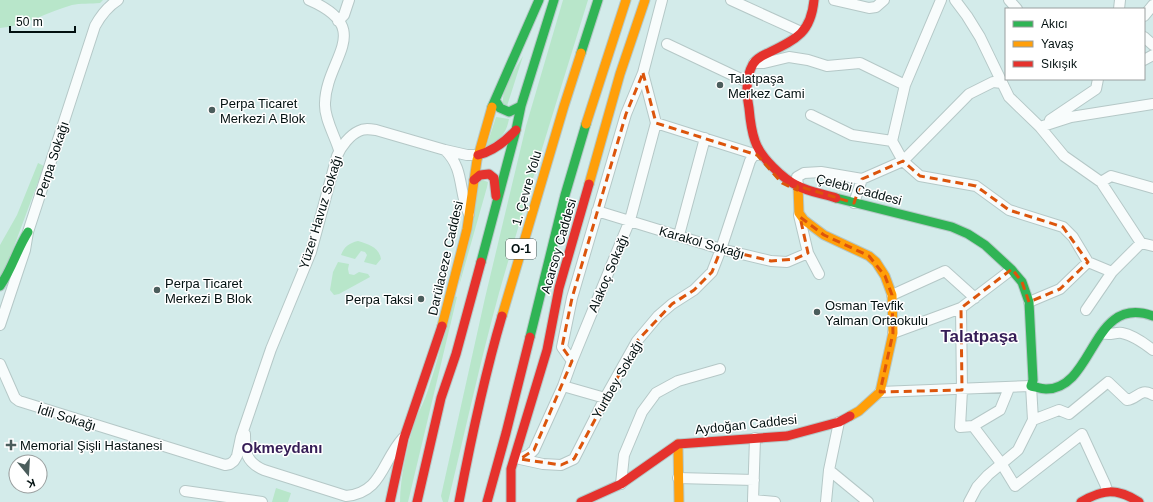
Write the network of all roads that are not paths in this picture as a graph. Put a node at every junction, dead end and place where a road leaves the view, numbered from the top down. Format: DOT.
graph roads {
  1 [pos="118,0"];
  2 [pos="308,0"];
  3 [pos="349,0"];
  4 [pos="539,0"];
  5 [pos="554,0"];
  6 [pos="598,0"];
  7 [pos="626,0"];
  8 [pos="645,0"];
  9 [pos="651,0"];
  10 [pos="662,0"];
  11 [pos="731,0"];
  12 [pos="811,0"];
  13 [pos="814,0"];
  14 [pos="834,0"];
  15 [pos="884,0"];
  16 [pos="941,0"];
  17 [pos="954,0"];
  18 [pos="1009,0"];
  19 [pos="1153,5"];
  20 [pos="1016,8"];
  21 [pos="1145,15"];
  22 [pos="338,21"];
  23 [pos="800,32"];
  24 [pos="1145,38"];
  25 [pos="667,44"];
  26 [pos="1153,45"];
  27 [pos="753,62"];
  28 [pos="643,72"];
  29 [pos="1005,74"];
  30 [pos="1098,80"];
  31 [pos="745,81"];
  32 [pos="1002,83"];
  33 [pos="905,85"];
  34 [pos="495,100"];
  35 [pos="1153,104"];
  36 [pos="521,106"];
  37 [pos="810,115"];
  38 [pos="656,123"];
  39 [pos="1040,127"];
  40 [pos="516,130"];
  41 [pos="705,138"];
  42 [pos="892,141"];
  43 [pos="339,150"];
  44 [pos="445,150"];
  45 [pos="759,153"];
  46 [pos="478,155"];
  47 [pos="903,161"];
  48 [pos="862,179"];
  49 [pos="474,180"];
  50 [pos="1101,182"];
  51 [pos="798,188"];
  52 [pos="1153,188"];
  53 [pos="854,203"];
  54 [pos="496,204"];
  55 [pos="597,211"];
  56 [pos="799,213"];
  57 [pos="470,216"];
  58 [pos="630,220"];
  59 [pos="28,232"];
  60 [pos="679,236"];
  61 [pos="1142,243"];
  62 [pos="1153,246"];
  63 [pos="721,249"];
  64 [pos="808,253"];
  65 [pos="1088,262"];
  66 [pos="1009,271"];
  67 [pos="1112,272"];
  68 [pos="819,274"];
  69 [pos="0,286"];
  70 [pos="892,295"];
  71 [pos="976,298"];
  72 [pos="1029,302"];
  73 [pos="961,308"];
  74 [pos="1086,310"];
  75 [pos="1153,310"];
  76 [pos="1153,316"];
  77 [pos="0,325"];
  78 [pos="893,333"];
  79 [pos="1103,333"];
  80 [pos="1153,350"];
  81 [pos="572,361"];
  82 [pos="0,364"];
  83 [pos="720,369"];
  84 [pos="563,386"];
  85 [pos="1031,386"];
  86 [pos="1010,388"];
  87 [pos="962,390"];
  88 [pos="880,392"];
  89 [pos="1153,395"];
  90 [pos="605,398"];
  91 [pos="1033,420"];
  92 [pos="839,422"];
  93 [pos="245,424"];
  94 [pos="973,426"];
  95 [pos="404,438"];
  96 [pos="755,438"];
  97 [pos="678,444"];
  98 [pos="517,458"];
  99 [pos="1001,463"];
  100 [pos="829,470"];
  101 [pos="678,478"];
  102 [pos="754,480"];
  103 [pos="394,481"];
  104 [pos="621,484"];
  105 [pos="1107,490"];
  106 [pos="185,491"];
  107 [pos="419,500"];
  108 [pos="753,501"];
  109 [pos="262,502"];
  110 [pos="390,502"];
  111 [pos="396,502"];
  112 [pos="459,502"];
  113 [pos="488,502"];
  114 [pos="511,502"];
  115 [pos="516,502"];
  116 [pos="581,502"];
  117 [pos="679,502"];
  118 [pos="775,502"];
  119 [pos="826,502"];
  120 [pos="868,502"];
  121 [pos="969,502"];
  122 [pos="1081,502"];
  123 [pos="1139,502"];
  1 -- 59 [label="street, Perpa Sokağı"];
  2 -- 22 [label="street"];
  3 -- 22 [label="street"];
  4 -- 34 [label="main road, Darülaceze Caddesi"];
  5 -- 36 [label="main road"];
  6 -- 112 [label="main road, 1. Çevre Yolu / O-1"];
  7 -- 113 [label="main road, O-1"];
  8 -- 98 [label="main road, Acarsoy Caddesi"];
  9 -- 98 [label="main road, Acarsoy Caddesi"];
  10 -- 28 [label="street"];
  11 -- 23 [label="street"];
  12 -- 23 [label="main road"];
  13 -- 23 [label="main road"];
  14 -- 15 [label="street"];
  16 -- 33 [label="street"];
  17 -- 32 [label="street"];
  18 -- 20 [label="street"];
  19 -- 21 [label="street"];
  22 -- 43 [label="street, Yüzer Havuz Sokağı"];
  23 -- 27 [label="main road, Çelebi Caddesi"];
  24 -- 26 [label="street"];
  25 -- 31 [label="street"];
  27 -- 31 [label="main road, Çelebi Caddesi"];
  27 -- 33 [label="street"];
  28 -- 38 [label="street, Alakoç Sokağı"];
  28 -- 55 [label="street"];
  29 -- 32 [label="street"];
  30 -- 39 [label="street"];
  31 -- 45 [label="main road, Çelebi Caddesi"];
  32 -- 39 [label="street"];
  32 -- 47 [label="street"];
  33 -- 42 [label="street"];
  34 -- 36 [label="main road"];
  34 -- 46 [label="main road, Darülaceze Caddesi"];
  35 -- 39 [label="street"];
  36 -- 40 [label="main road"];
  37 -- 42 [label="street"];
  38 -- 41 [label="street"];
  38 -- 58 [label="street, Alakoç Sokağı"];
  39 -- 50 [label="street"];
  40 -- 46 [label="main road"];
  40 -- 54 [label="main road"];
  41 -- 45 [label="street"];
  41 -- 60 [label="street"];
  42 -- 47 [label="street"];
  43 -- 44 [label="street"];
  43 -- 93 [label="street, Yüzer Havuz Sokağı"];
  44 -- 46 [label="street"];
  44 -- 57 [label="street"];
  45 -- 51 [label="main road, Çelebi Caddesi"];
  45 -- 63 [label="street, Yurtbey Sokağı"];
  46 -- 49 [label="main road, Darülaceze Caddesi"];
  47 -- 48 [label="street"];
  47 -- 65 [label="street"];
  48 -- 51 [label="street"];
  48 -- 53 [label="street"];
  49 -- 54 [label="main road"];
  49 -- 57 [label="main road, Darülaceze Caddesi"];
  50 -- 52 [label="street"];
  50 -- 61 [label="street"];
  51 -- 53 [label="main road, Çelebi Caddesi"];
  51 -- 56 [label="main road"];
  51 -- 66 [label="main road, Çelebi Caddesi"];
  53 -- 66 [label="main road, Çelebi Caddesi"];
  54 -- 107 [label="main road"];
  55 -- 58 [label="street, Karakol Sokağı"];
  55 -- 81 [label="street"];
  56 -- 64 [label="street"];
  56 -- 70 [label="main road"];
  57 -- 95 [label="main road, Darülaceze Caddesi"];
  58 -- 60 [label="street, Karakol Sokağı"];
  58 -- 81 [label="street, Alakoç Sokağı"];
  59 -- 69 [label="main road"];
  59 -- 77 [label="street, Perpa Sokağı"];
  60 -- 63 [label="street, Karakol Sokağı"];
  61 -- 62 [label="street"];
  61 -- 67 [label="street"];
  63 -- 64 [label="street, Karakol Sokağı"];
  63 -- 90 [label="street, Yurtbey Sokağı"];
  64 -- 68 [label="street"];
  65 -- 67 [label="street"];
  65 -- 72 [label="street"];
  66 -- 71 [label="street"];
  66 -- 72 [label="main road, Çelebi Caddesi"];
  66 -- 85 [label="main road, Çelebi Caddesi"];
  67 -- 74 [label="street"];
  70 -- 71 [label="street"];
  70 -- 78 [label="main road"];
  71 -- 73 [label="street"];
  72 -- 85 [label="main road, Çelebi Caddesi"];
  73 -- 78 [label="street"];
  73 -- 87 [label="street"];
  75 -- 85 [label="main road"];
  76 -- 79 [label="main road"];
  78 -- 88 [label="main road"];
  79 -- 80 [label="street"];
  79 -- 85 [label="main road"];
  81 -- 84 [label="street, Alakoç Sokağı"];
  82 -- 93 [label="street, İdil Sokağı"];
  83 -- 104 [label="street"];
  84 -- 90 [label="street"];
  84 -- 98 [label="street, Alakoç Sokağı"];
  85 -- 86 [label="street"];
  85 -- 91 [label="street"];
  86 -- 87 [label="street"];
  86 -- 94 [label="street"];
  87 -- 88 [label="street"];
  87 -- 94 [label="street"];
  88 -- 92 [label="main road, Aydoğan Caddesi"];
  89 -- 91 [label="street"];
  90 -- 98 [label="street, Yurtbey Sokağı"];
  91 -- 99 [label="street"];
  92 -- 96 [label="main road, Aydoğan Caddesi"];
  92 -- 100 [label="street"];
  93 -- 95 [label="street"];
  94 -- 99 [label="street"];
  95 -- 103 [label="main road, Darülaceze Caddesi"];
  96 -- 97 [label="main road, Aydoğan Caddesi"];
  96 -- 102 [label="street"];
  97 -- 101 [label="main road"];
  97 -- 104 [label="main road, Aydoğan Caddesi"];
  98 -- 114 [label="main road, Acarsoy Caddesi"];
  98 -- 115 [label="main road, Acarsoy Caddesi"];
  99 -- 105 [label="street"];
  99 -- 121 [label="street"];
  100 -- 119 [label="street"];
  100 -- 120 [label="street"];
  101 -- 102 [label="street"];
  101 -- 117 [label="main road"];
  102 -- 108 [label="street"];
  103 -- 110 [label="main road, Darülaceze Caddesi"];
  103 -- 111 [label="main road"];
  104 -- 116 [label="main road, Aydoğan Caddesi"];
  105 -- 122 [label="main road"];
  105 -- 123 [label="main road"];
  106 -- 109 [label="street"];
  108 -- 118 [label="street"];
}
